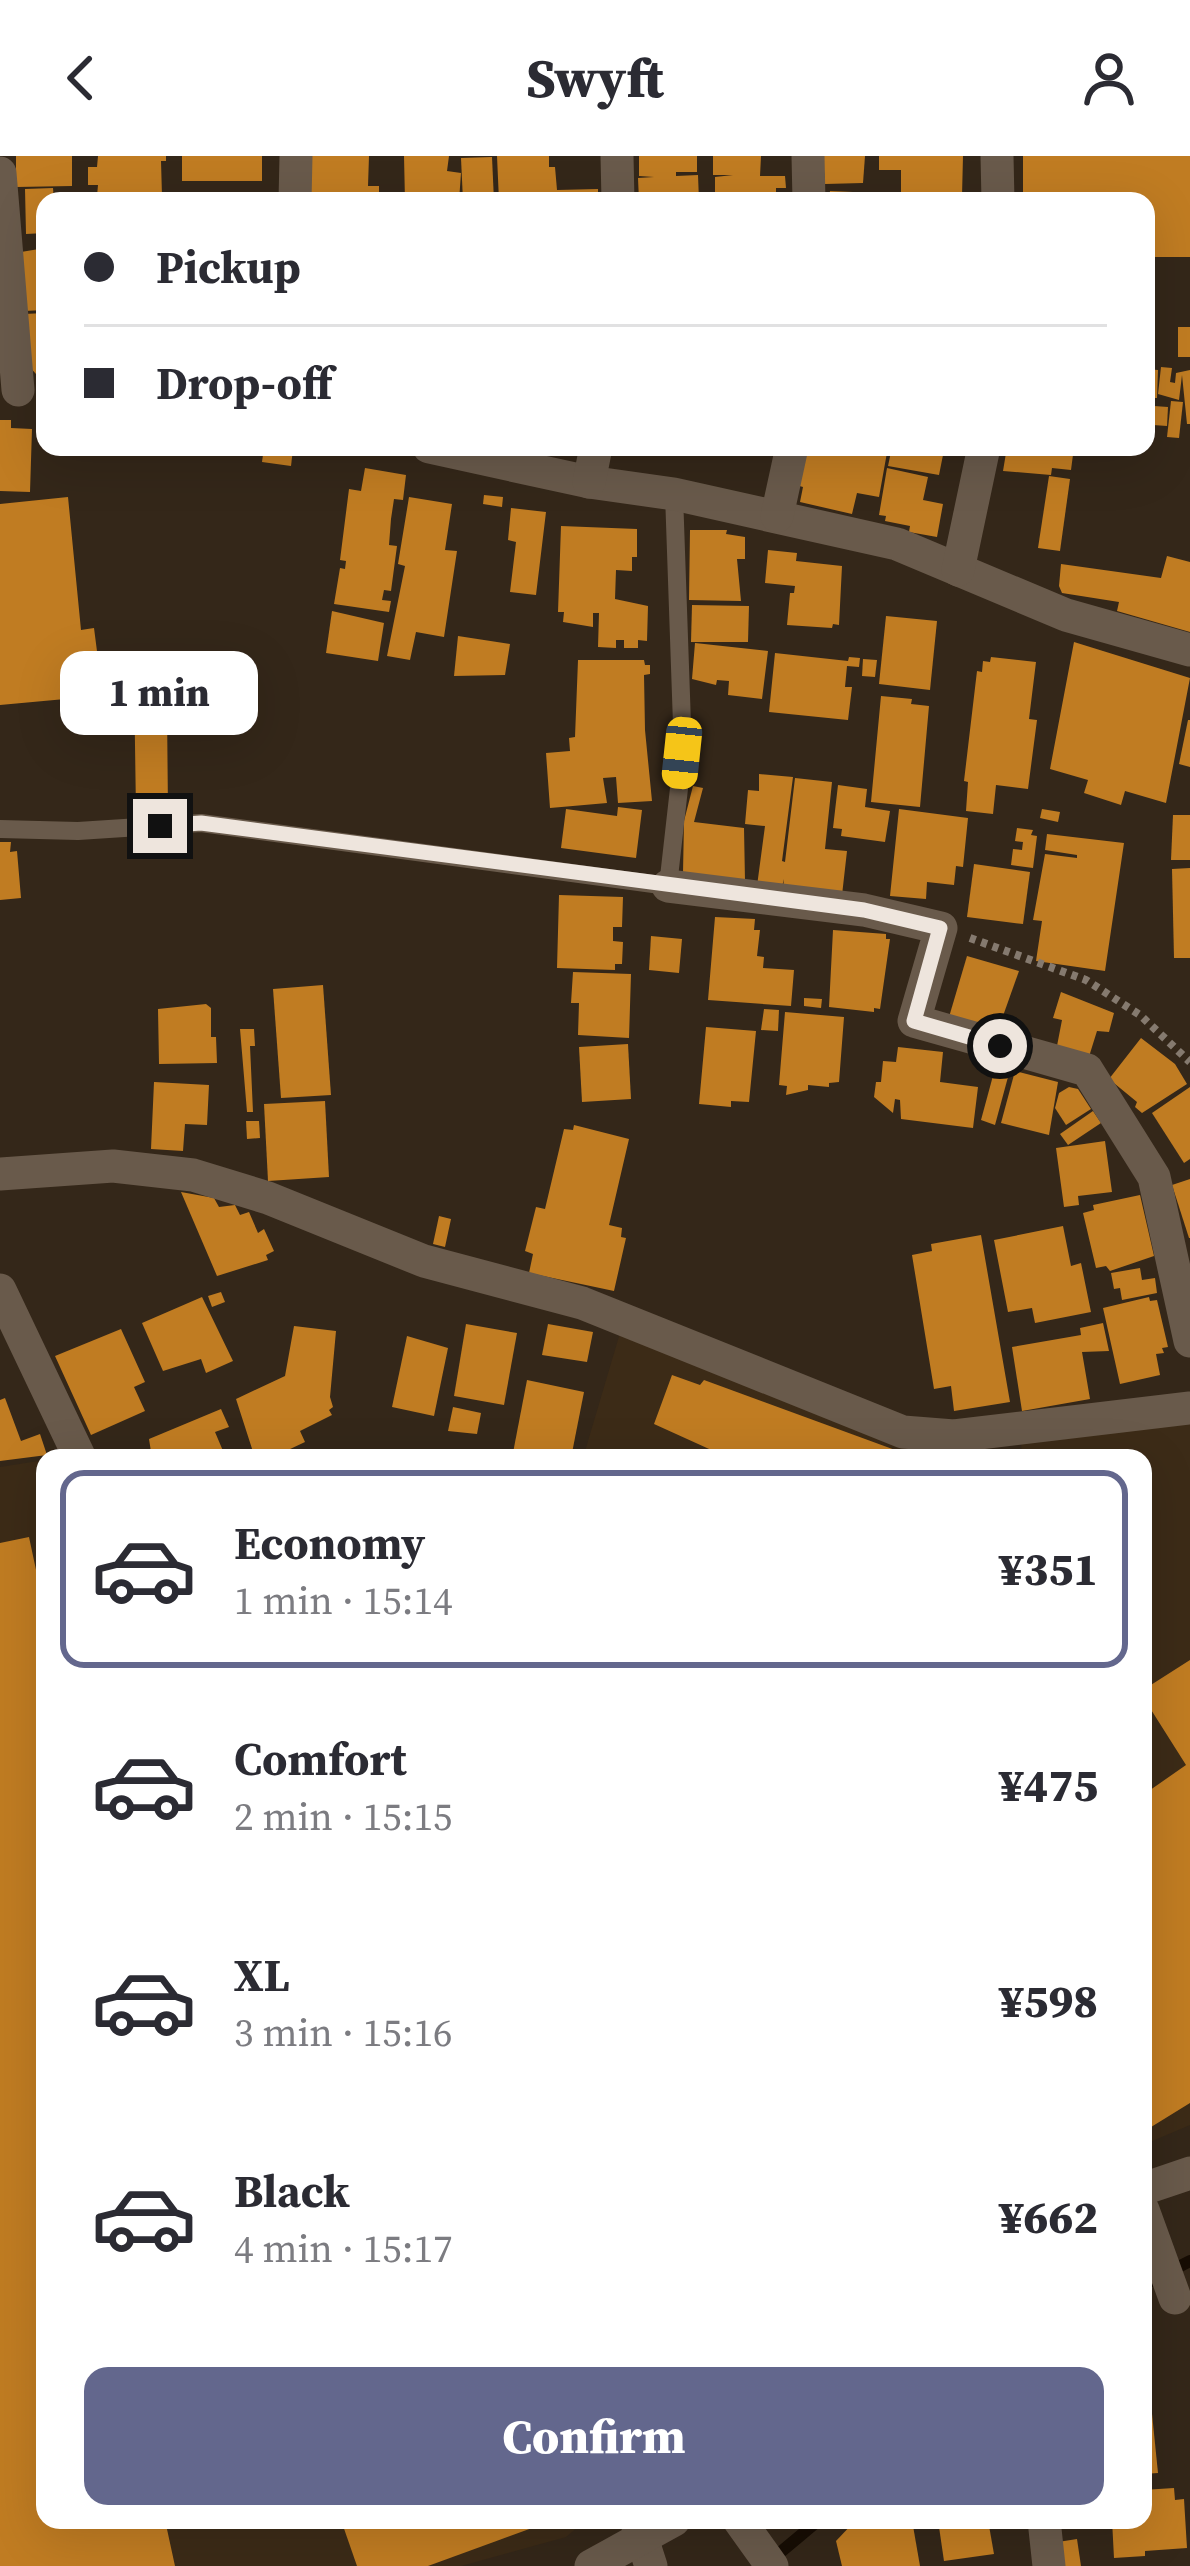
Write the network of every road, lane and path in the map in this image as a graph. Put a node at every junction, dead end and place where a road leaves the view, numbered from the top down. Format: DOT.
graph roads {
  1 [pos="296,156"];
  2 [pos="617,156"];
  3 [pos="808,156"];
  4 [pos="997,156"];
  5 [pos="0,173"];
  6 [pos="295,192"];
  7 [pos="618,192"];
  8 [pos="809,192"];
  9 [pos="998,192"];
  10 [pos="21,391"];
  11 [pos="470,456"];
  12 [pos="594,456"];
  13 [pos="790,456"];
  14 [pos="982,456"];
  15 [pos="589,482"];
  16 [pos="674,494"];
  17 [pos="777,516"];
  18 [pos="958,570"];
  19 [pos="1190,650"];
  20 [pos="0,830"];
  21 [pos="668,886"];
  22 [pos="940,928"];
  23 [pos="1190,1062"];
  24 [pos="0,1174"];
  25 [pos="0,1290"];
  26 [pos="1190,1341"];
  27 [pos="1190,1408"];
  28 [pos="76,1449"];
  29 [pos="1190,2173"];
  30 [pos="1152,2185"];
  31 [pos="1152,2234"];
  32 [pos="1175,2298"];
  33 [pos="744,2529"];
  34 [pos="1045,2529"];
  35 [pos="643,2542"];
  36 [pos="591,2566"];
  37 [pos="772,2566"];
  38 [pos="1049,2566"];
  1 -- 6 [label="street"];
  2 -- 7 [label="street"];
  3 -- 8 [label="street"];
  4 -- 9 [label="street"];
  5 -- 10 [label="street"];
  11 -- 15 [label="street"];
  12 -- 15 [label="street"];
  13 -- 17 [label="street"];
  14 -- 18 [label="street"];
  15 -- 16 [label="street"];
  16 -- 17 [label="street"];
  16 -- 21 [label="lane"];
  17 -- 18 [label="street"];
  18 -- 19 [label="street"];
  20 -- 21 [label="lane"];
  21 -- 22 [label="street"];
  22 -- 23 [label="path"];
  22 -- 26 [label="street"];
  24 -- 27 [label="street"];
  25 -- 28 [label="street"];
  29 -- 30 [label="street"];
  31 -- 32 [label="street"];
  33 -- 37 [label="street"];
  34 -- 38 [label="street"];
  35 -- 36 [label="street"];
}
